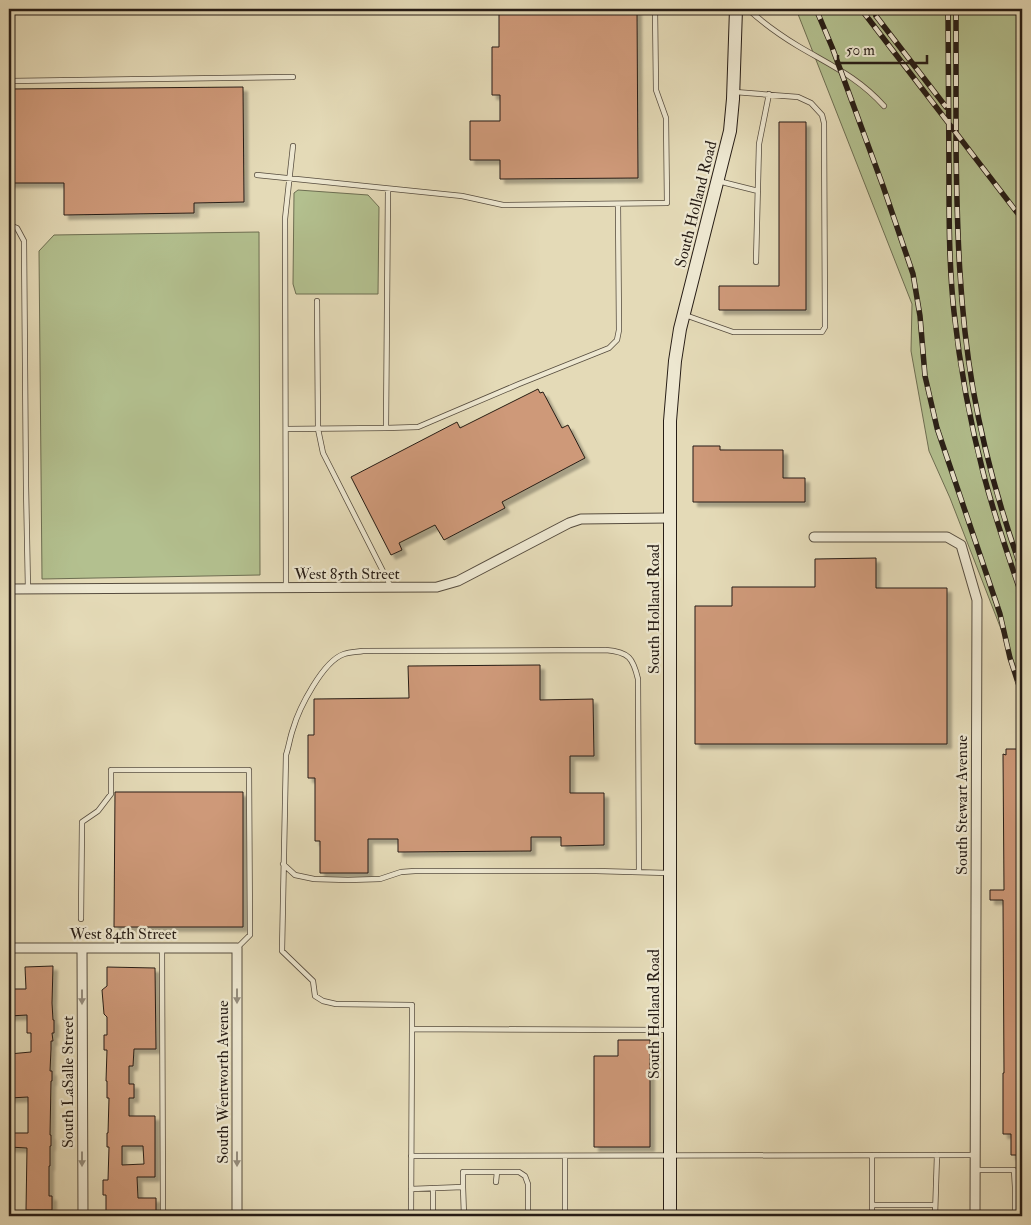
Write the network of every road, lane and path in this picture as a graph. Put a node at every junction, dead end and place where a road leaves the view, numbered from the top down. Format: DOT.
graph roads {
  1 [pos="655,9"];
  2 [pos="736,9"];
  3 [pos="748,9"];
  4 [pos="292,77"];
  5 [pos="9,81"];
  6 [pos="733,92"];
  7 [pos="769,94"];
  8 [pos="884,106"];
  9 [pos="293,146"];
  10 [pos="257,175"];
  11 [pos="289,179"];
  12 [pos="718,180"];
  13 [pos="388,189"];
  14 [pos="758,191"];
  15 [pos="618,204"];
  16 [pos="9,225"];
  17 [pos="756,262"];
  18 [pos="317,301"];
  19 [pos="684,314"];
  20 [pos="386,428"];
  21 [pos="286,429"];
  22 [pos="318,429"];
  23 [pos="669,518"];
  24 [pos="814,537"];
  25 [pos="391,587"];
  26 [pos="286,588"];
  27 [pos="9,589"];
  28 [pos="28,589"];
  29 [pos="283,864"];
  30 [pos="639,872"];
  31 [pos="669,873"];
  32 [pos="81,919"];
  33 [pos="9,948"];
  34 [pos="82,948"];
  35 [pos="162,948"];
  36 [pos="237,948"];
  37 [pos="412,1029"];
  38 [pos="669,1030"];
  39 [pos="670,1155"];
  40 [pos="872,1155"];
  41 [pos="937,1155"];
  42 [pos="975,1155"];
  43 [pos="411,1156"];
  44 [pos="565,1156"];
  45 [pos="975,1170"];
  46 [pos="497,1172"];
  47 [pos="496,1182"];
  48 [pos="463,1187"];
  49 [pos="1016,1187"];
  50 [pos="433,1188"];
  51 [pos="1022,1188"];
  52 [pos="411,1189"];
  53 [pos="872,1205"];
  54 [pos="935,1205"];
  55 [pos="83,1216"];
  56 [pos="162,1216"];
  57 [pos="237,1216"];
  58 [pos="411,1216"];
  59 [pos="433,1216"];
  60 [pos="464,1216"];
  61 [pos="528,1216"];
  62 [pos="565,1216"];
  63 [pos="670,1216"];
  64 [pos="872,1216"];
  65 [pos="935,1216"];
  66 [pos="975,1216"];
  67 [pos="1015,1216"];
  1 -- 15 [label="lane"];
  2 -- 6 [label="main road, South Holland Road"];
  3 -- 8 [label="lane"];
  4 -- 5 [label="lane"];
  6 -- 7 [label="lane"];
  6 -- 12 [label="main road, South Holland Road"];
  7 -- 14 [label="lane"];
  7 -- 19 [label="lane"];
  9 -- 11 [label="lane"];
  10 -- 11 [label="lane"];
  11 -- 13 [label="lane"];
  11 -- 21 [label="lane"];
  12 -- 14 [label="lane"];
  12 -- 19 [label="main road, South Holland Road"];
  13 -- 15 [label="lane"];
  13 -- 20 [label="lane"];
  14 -- 17 [label="lane"];
  15 -- 20 [label="lane"];
  16 -- 28 [label="lane"];
  18 -- 22 [label="lane"];
  19 -- 23 [label="main road, South Holland Road"];
  20 -- 22 [label="lane"];
  21 -- 22 [label="lane"];
  21 -- 26 [label="lane"];
  22 -- 25 [label="lane"];
  23 -- 25 [label="street, West 85th Street"];
  23 -- 31 [label="main road, South Holland Road"];
  24 -- 42 [label="street, South Stewart Avenue"];
  25 -- 26 [label="street, West 85th Street"];
  26 -- 28 [label="street, West 85th Street"];
  27 -- 28 [label="street, West 85th Street"];
  29 -- 30 [label="lane"];
  29 -- 30 [label="lane"];
  29 -- 37 [label="lane"];
  30 -- 31 [label="lane"];
  31 -- 38 [label="main road, South Holland Road"];
  32 -- 36 [label="lane"];
  33 -- 34 [label="street, West 84th Street"];
  34 -- 35 [label="street, West 84th Street"];
  34 -- 55 [label="street, South LaSalle Street, one-way"];
  35 -- 36 [label="street, West 84th Street"];
  35 -- 56 [label="lane"];
  36 -- 57 [label="street, South Wentworth Avenue, one-way"];
  37 -- 38 [label="lane"];
  37 -- 43 [label="lane"];
  38 -- 39 [label="main road, South Holland Road"];
  39 -- 40 [label="lane"];
  39 -- 44 [label="lane"];
  39 -- 63 [label="main road, South Holland Road"];
  40 -- 41 [label="lane"];
  40 -- 53 [label="lane"];
  41 -- 42 [label="lane"];
  41 -- 54 [label="lane"];
  42 -- 45 [label="street, South Stewart Avenue"];
  43 -- 44 [label="lane"];
  43 -- 52 [label="lane"];
  44 -- 62 [label="lane"];
  45 -- 49 [label="lane"];
  45 -- 66 [label="street, South Stewart Avenue"];
  46 -- 47 [label="lane"];
  46 -- 48 [label="lane"];
  46 -- 61 [label="lane"];
  48 -- 50 [label="lane"];
  48 -- 60 [label="lane"];
  49 -- 51 [label="lane"];
  49 -- 67 [label="lane"];
  50 -- 52 [label="lane"];
  50 -- 59 [label="lane"];
  52 -- 58 [label="lane"];
  53 -- 54 [label="lane"];
  53 -- 64 [label="lane"];
  54 -- 65 [label="lane"];
}
